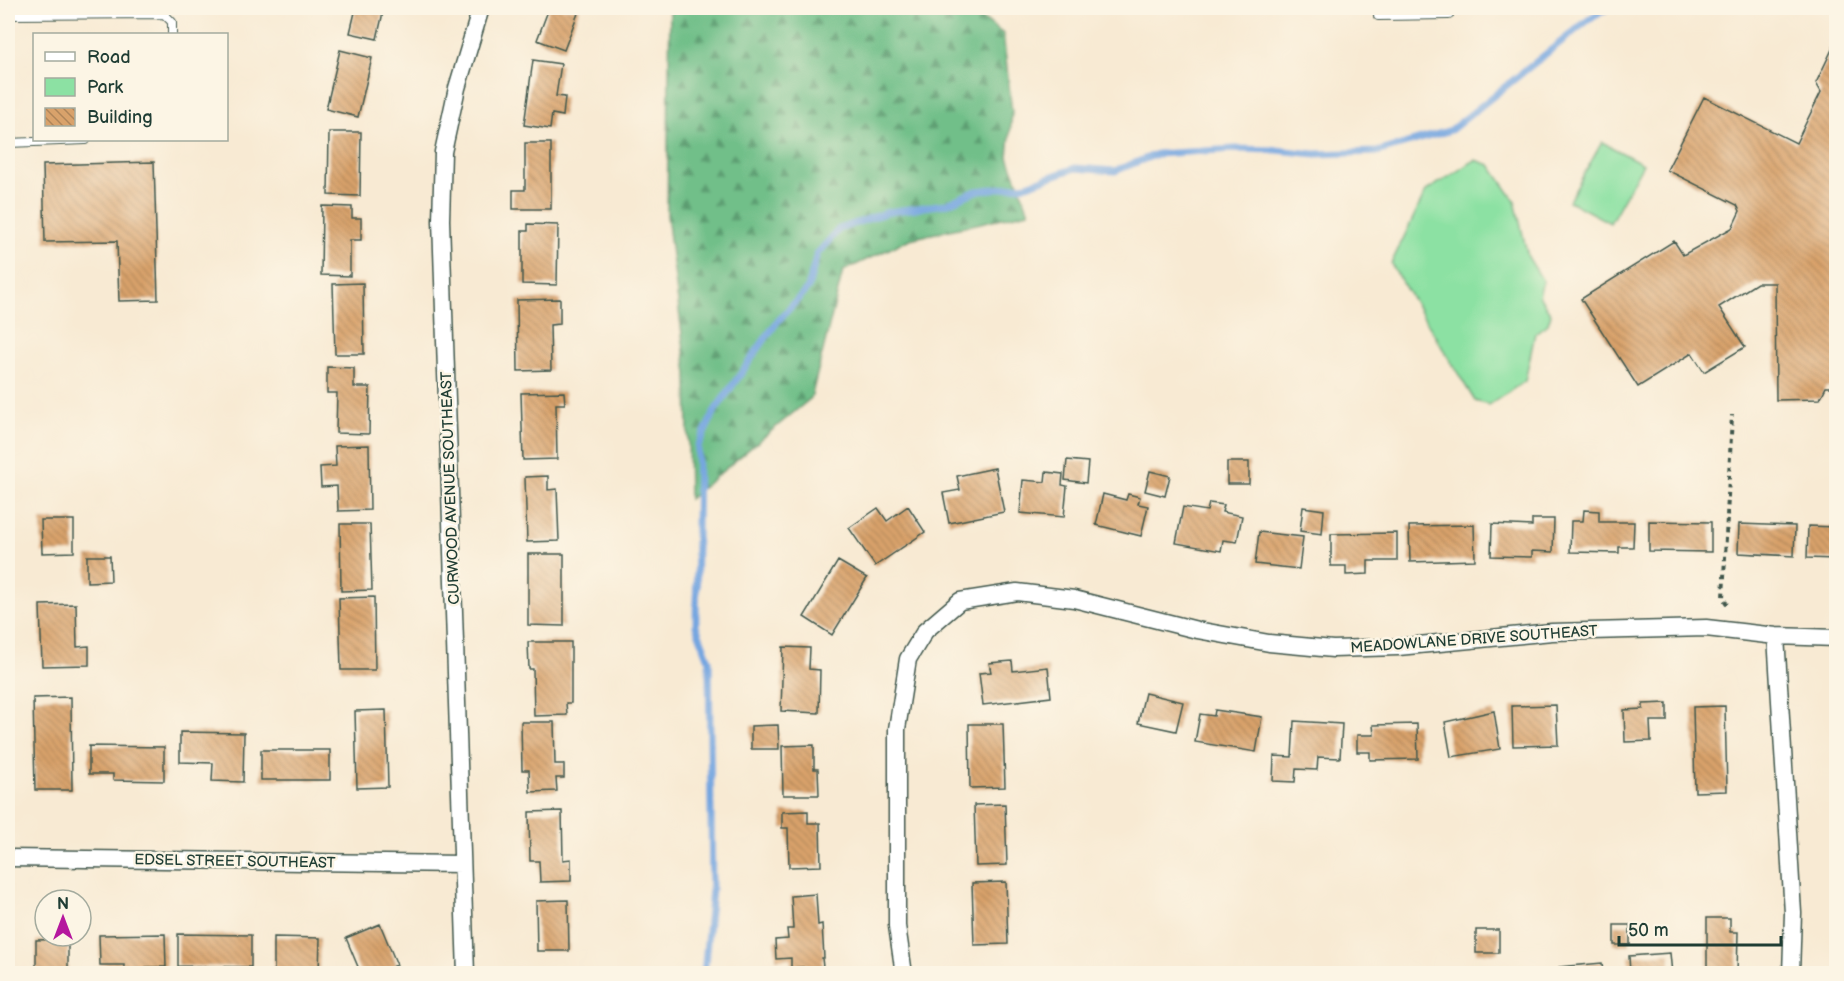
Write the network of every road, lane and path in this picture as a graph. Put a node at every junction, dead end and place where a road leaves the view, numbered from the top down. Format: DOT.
graph roads {
  1 [pos="481,8"];
  2 [pos="1378,8"];
  3 [pos="8,15"];
  4 [pos="1449,15"];
  5 [pos="172,33"];
  6 [pos="60,141"];
  7 [pos="8,143"];
  8 [pos="1732,415"];
  9 [pos="1727,604"];
  10 [pos="1776,636"];
  11 [pos="1836,638"];
  12 [pos="8,858"];
  13 [pos="462,864"];
  14 [pos="466,974"];
  15 [pos="904,974"];
  16 [pos="1791,974"];
  1 -- 13 [label="street, CURWOOD AVENUE SOUTHEAST"];
  2 -- 4 [label="lane"];
  3 -- 5 [label="lane"];
  6 -- 7 [label="lane"];
  8 -- 9 [label="path"];
  10 -- 11 [label="street, MEADOWLANE DRIVE SOUTHEAST"];
  10 -- 15 [label="street, MEADOWLANE DRIVE SOUTHEAST"];
  10 -- 16 [label="street"];
  12 -- 13 [label="street, EDSEL STREET SOUTHEAST"];
  13 -- 14 [label="street, CURWOOD AVENUE SOUTHEAST"];
}
